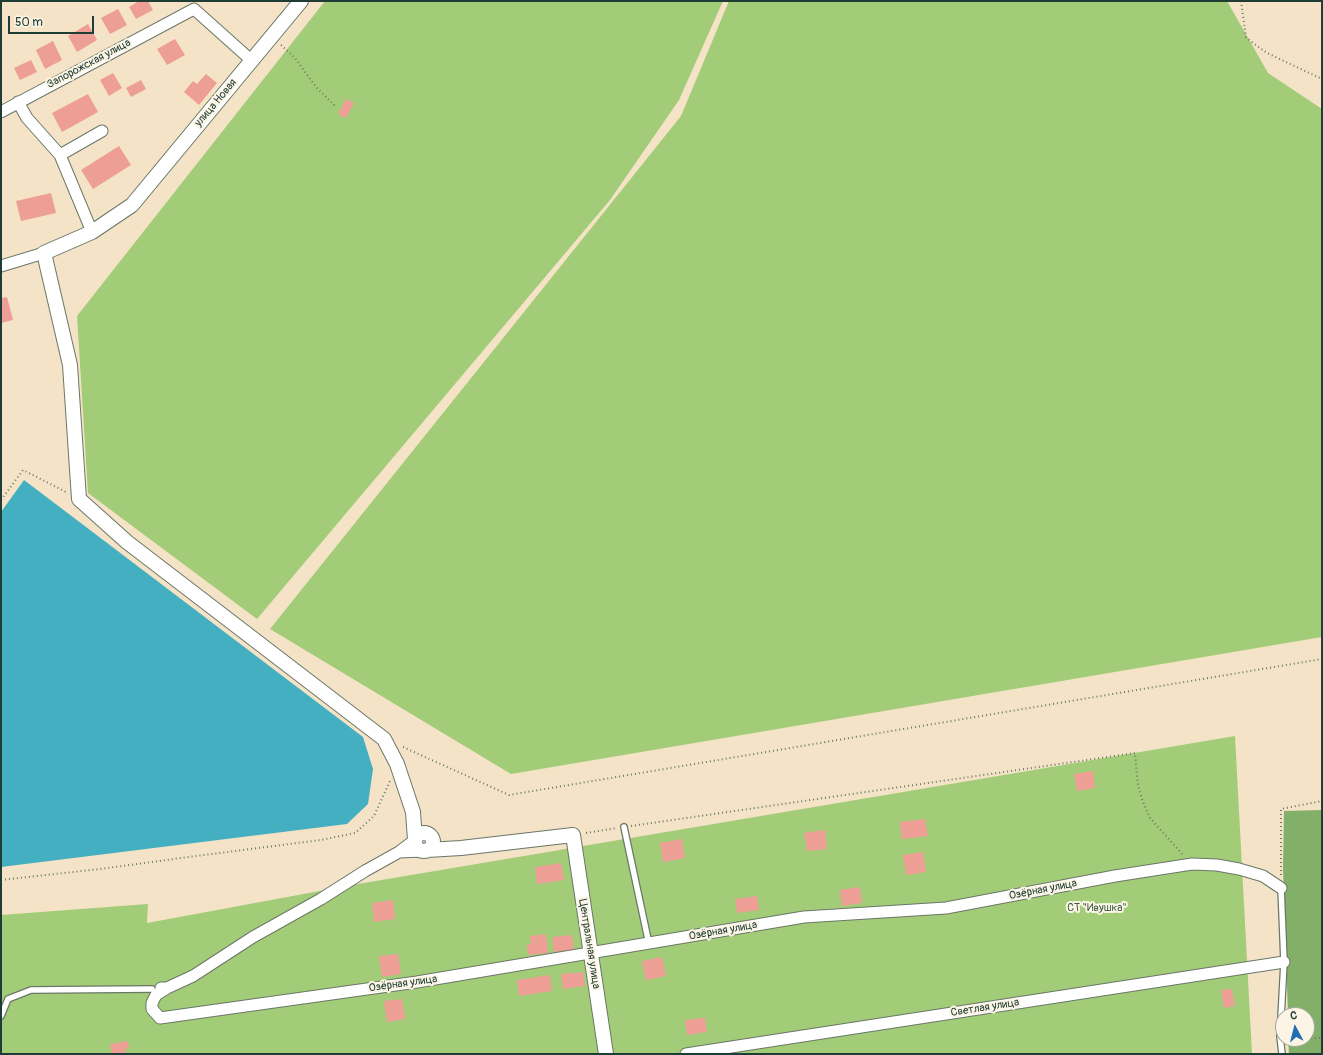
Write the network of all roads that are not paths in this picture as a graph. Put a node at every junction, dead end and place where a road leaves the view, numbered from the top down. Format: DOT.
graph roads {
  1 [pos="301,1"];
  2 [pos="252,60"];
  3 [pos="18,102"];
  4 [pos="1,112"];
  5 [pos="102,131"];
  6 [pos="60,155"];
  7 [pos="92,232"];
  8 [pos="44,253"];
  9 [pos="1,266"];
  10 [pos="413,812"];
  11 [pos="624,827"];
  12 [pos="415,840"];
  13 [pos="428,844"];
  14 [pos="399,852"];
  15 [pos="1281,888"];
  16 [pos="649,944"];
  17 [pos="590,953"];
  18 [pos="1284,962"];
  19 [pos="167,988"];
  20 [pos="152,989"];
  21 [pos="1,1016"];
  22 [pos="606,1054"];
  23 [pos="686,1054"];
  24 [pos="1282,1054"];
  1 -- 2 [label="street, улица Новая"];
  2 -- 3 [label="street, Запорожская улица"];
  2 -- 7 [label="street, улица Новая"];
  3 -- 4 [label="street, Запорожская улица"];
  3 -- 6 [label="street"];
  5 -- 6 [label="street"];
  6 -- 7 [label="street"];
  7 -- 8 [label="street, улица Новая"];
  8 -- 9 [label="street"];
  8 -- 10 [label="street"];
  10 -- 12 [label="street"];
  10 -- 13 [label="street"];
  11 -- 16 [label="lane"];
  12 -- 13 [label="street"];
  12 -- 14 [label="street"];
  13 -- 14 [label="street"];
  13 -- 17 [label="street, Центральная улица"];
  14 -- 19 [label="street"];
  15 -- 16 [label="street, Озёрная улица"];
  15 -- 18 [label="lane"];
  16 -- 17 [label="street, Озёрная улица"];
  17 -- 19 [label="street, Озёрная улица"];
  17 -- 22 [label="street, Центральная улица"];
  18 -- 23 [label="street, Светлая улица"];
  18 -- 24 [label="lane"];
  19 -- 20 [label="street"];
  20 -- 21 [label="lane"];
}
